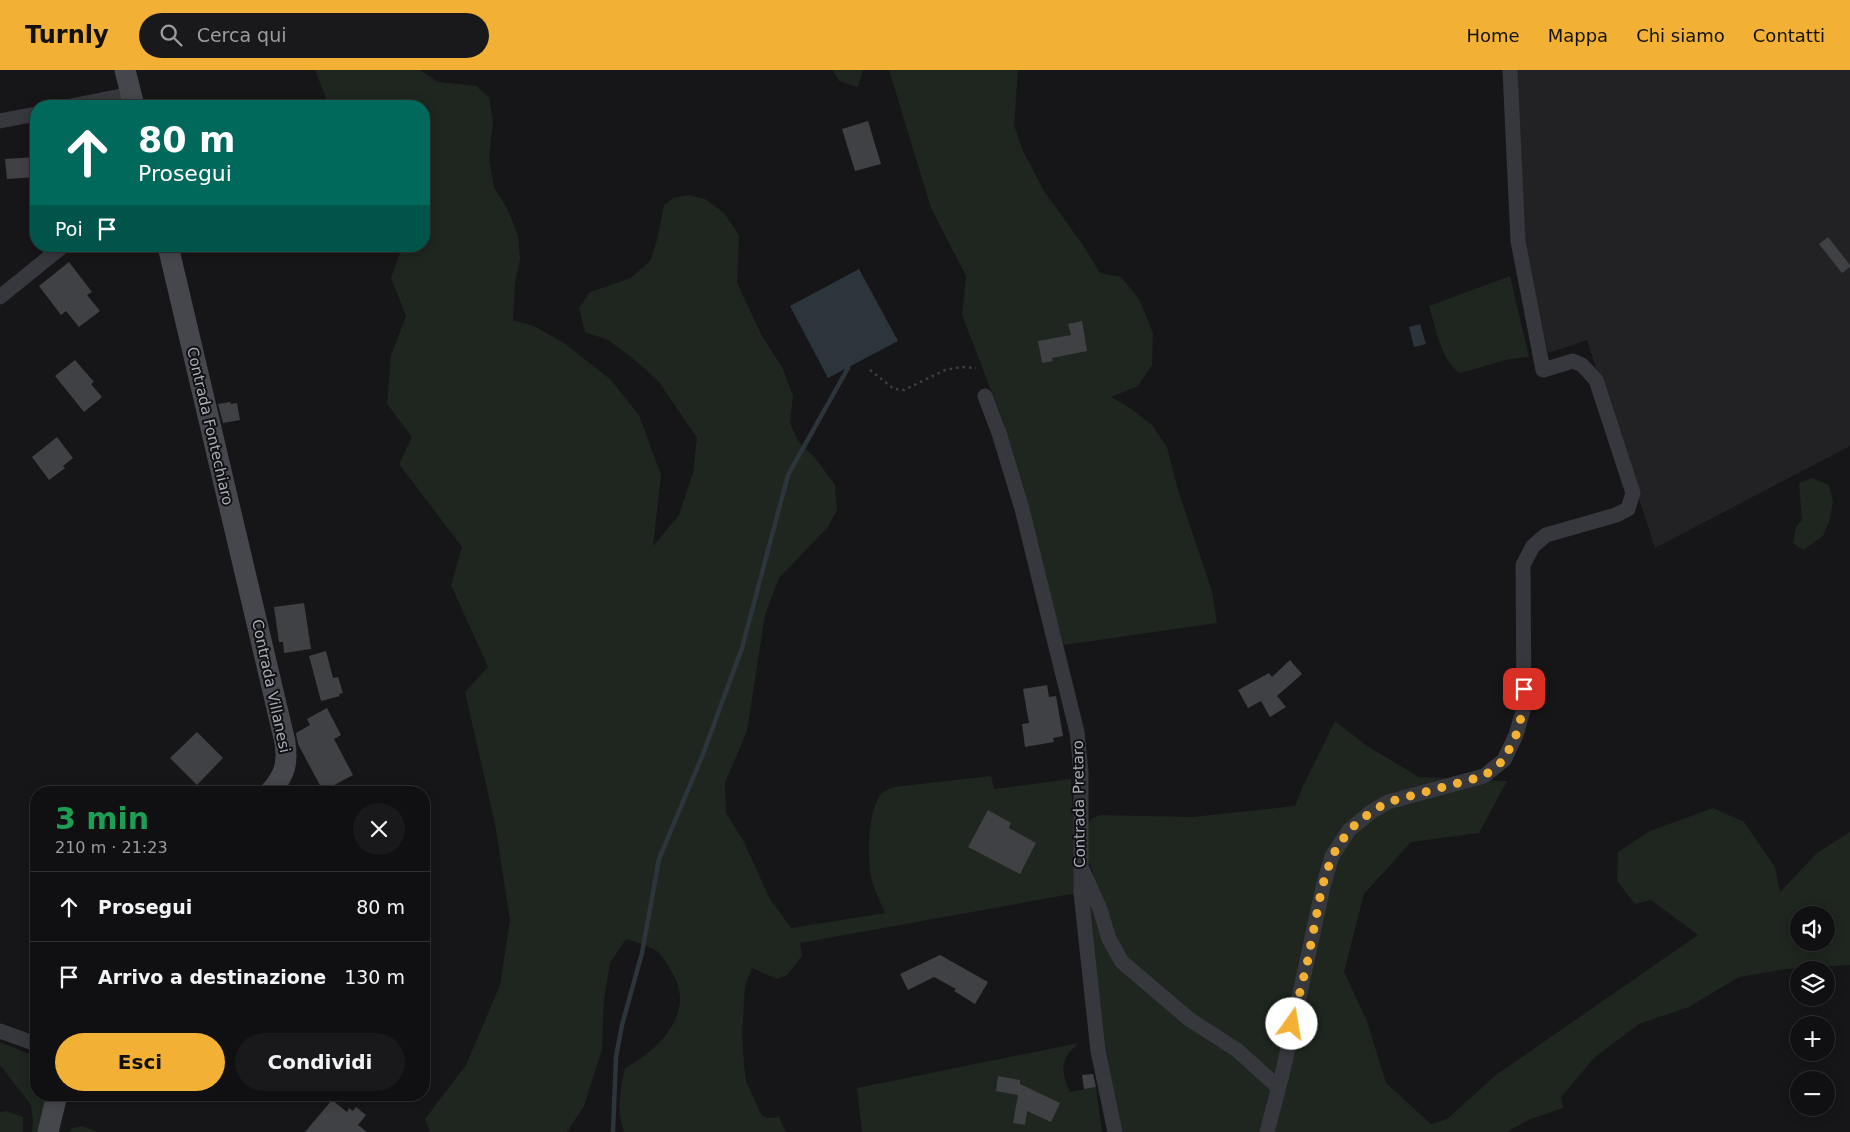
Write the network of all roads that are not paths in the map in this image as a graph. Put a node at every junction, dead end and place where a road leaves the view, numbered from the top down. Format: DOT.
graph roads {
  1 [pos="125,70"];
  2 [pos="1510,70"];
  3 [pos="132,100"];
  4 [pos="30,115"];
  5 [pos="0,121"];
  6 [pos="56,252"];
  7 [pos="169,252"];
  8 [pos="0,297"];
  9 [pos="985,396"];
  10 [pos="253,606"];
  11 [pos="275,786"];
  12 [pos="1081,867"];
  13 [pos="0,1031"];
  14 [pos="30,1042"];
  15 [pos="1278,1086"];
  16 [pos="56,1101"];
  17 [pos="48,1132"];
  18 [pos="1115,1132"];
  19 [pos="1267,1132"];
  1 -- 3 [label="street"];
  2 -- 15 [label="street"];
  4 -- 5 [label="street"];
  6 -- 8 [label="street"];
  7 -- 10 [label="street, Contrada Fontechiaro"];
  9 -- 12 [label="street, Contrada Pretaro"];
  10 -- 11 [label="street, Contrada Villanesi"];
  12 -- 15 [label="street"];
  12 -- 18 [label="street, Contrada Pretaro"];
  13 -- 14 [label="street"];
  15 -- 19 [label="street"];
  16 -- 17 [label="street"];
}
